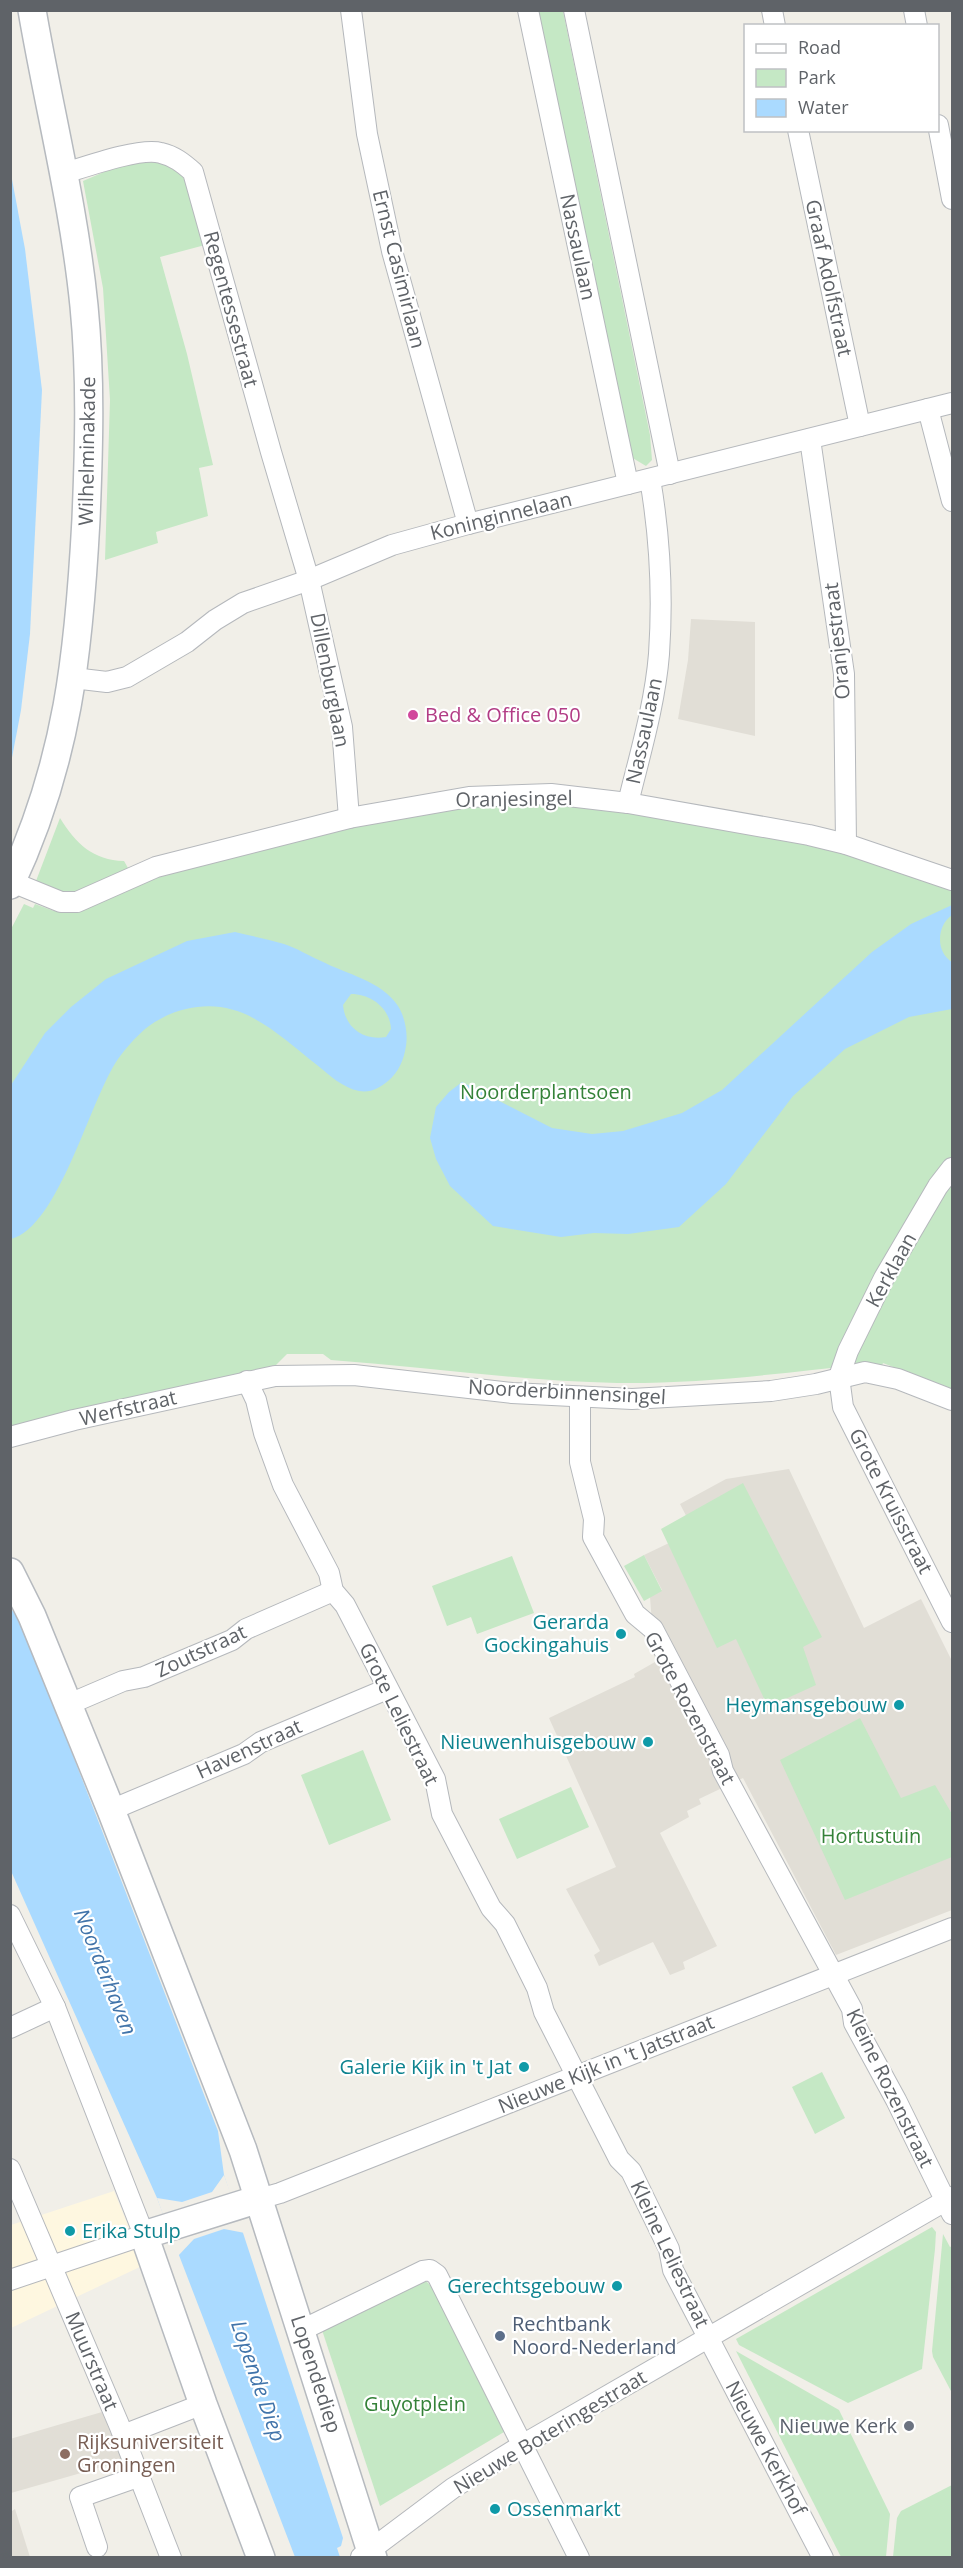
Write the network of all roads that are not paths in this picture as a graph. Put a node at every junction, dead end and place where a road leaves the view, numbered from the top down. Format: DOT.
graph roads {
  1 [pos="32,10"];
  2 [pos="351,10"];
  3 [pos="528,10"];
  4 [pos="574,10"];
  5 [pos="939,130"];
  6 [pos="798,132"];
  7 [pos="62,174"];
  8 [pos="952,199"];
  9 [pos="952,403"];
  10 [pos="928,409"];
  11 [pos="860,426"];
  12 [pos="810,439"];
  13 [pos="670,474"];
  14 [pos="650,479"];
  15 [pos="628,484"];
  16 [pos="952,501"];
  17 [pos="468,524"];
  18 [pos="309,580"];
  19 [pos="73,678"];
  20 [pos="628,803"];
  21 [pos="349,818"];
  22 [pos="846,844"];
  23 [pos="952,880"];
  24 [pos="11,883"];
  25 [pos="952,1168"];
  26 [pos="838,1377"];
  27 [pos="247,1381"];
  28 [pos="580,1397"];
  29 [pos="952,1400"];
  30 [pos="10,1437"];
  31 [pos="10,1572"];
  32 [pos="333,1591"];
  33 [pos="952,1622"];
  34 [pos="387,1689"];
  35 [pos="67,1705"];
  36 [pos="111,1810"];
  37 [pos="10,1915"];
  38 [pos="952,1928"];
  39 [pos="832,1976"];
  40 [pos="56,2007"];
  41 [pos="10,2028"];
  42 [pos="576,2076"];
  43 [pos="10,2169"];
  44 [pos="247,2202"];
  45 [pos="950,2204"];
  46 [pos="156,2231"];
  47 [pos="52,2265"];
  48 [pos="10,2280"];
  49 [pos="302,2330"];
  50 [pos="709,2339"];
  51 [pos="203,2404"];
  52 [pos="123,2435"];
  53 [pos="524,2444"];
  54 [pos="140,2476"];
  55 [pos="97,2547"];
  56 [pos="368,2555"];
  57 [pos="171,2558"];
  58 [pos="261,2558"];
  59 [pos="579,2558"];
  60 [pos="823,2558"];
  1 -- 7 [label="street, Wilhelminakade"];
  2 -- 17 [label="street, Ernst Casimirlaan"];
  3 -- 15 [label="street, Nassaulaan"];
  4 -- 13 [label="street"];
  5 -- 8 [label="street"];
  6 -- 11 [label="street, Graaf Adolfstraat"];
  7 -- 18 [label="street, Regentessestraat"];
  7 -- 19 [label="street, Wilhelminakade"];
  9 -- 10 [label="street, Koninginnelaan"];
  10 -- 11 [label="street, Koninginnelaan"];
  10 -- 16 [label="street"];
  11 -- 12 [label="street, Koninginnelaan"];
  12 -- 13 [label="street, Koninginnelaan"];
  12 -- 22 [label="street, Oranjestraat"];
  13 -- 14 [label="street, Koninginnelaan"];
  14 -- 15 [label="street, Koninginnelaan"];
  14 -- 20 [label="street, Nassaulaan"];
  15 -- 17 [label="street, Koninginnelaan"];
  17 -- 18 [label="street, Koninginnelaan"];
  18 -- 19 [label="street, Koninginnelaan"];
  18 -- 21 [label="street, Dillenburglaan"];
  19 -- 24 [label="street, Wilhelminakade"];
  20 -- 21 [label="street, Oranjesingel"];
  20 -- 22 [label="street, Oranjesingel"];
  21 -- 24 [label="street, Oranjesingel"];
  22 -- 23 [label="street, Oranjesingel"];
  25 -- 26 [label="street, Kerklaan"];
  26 -- 28 [label="street, Noorderbinnensingel"];
  26 -- 29 [label="street, Noorderbinnensingel"];
  26 -- 33 [label="street, Grote Kruisstraat"];
  27 -- 28 [label="street, Noorderbinnensingel"];
  27 -- 30 [label="street, Werfstraat"];
  27 -- 32 [label="street, Grote Leliestraat"];
  28 -- 39 [label="street, Grote Rozenstraat"];
  31 -- 35 [label="street"];
  32 -- 34 [label="street, Grote Leliestraat"];
  32 -- 35 [label="street, Zoutstraat"];
  34 -- 36 [label="street, Havenstraat"];
  34 -- 42 [label="street, Grote Leliestraat"];
  35 -- 36 [label="street"];
  36 -- 44 [label="street"];
  37 -- 40 [label="street"];
  38 -- 39 [label="street, Nieuwe Kijk in 't Jatstraat"];
  39 -- 42 [label="street, Nieuwe Kijk in 't Jatstraat"];
  39 -- 45 [label="street, Kleine Rozenstraat"];
  40 -- 41 [label="street"];
  40 -- 46 [label="street"];
  42 -- 44 [label="street, Nieuwe Kijk in 't Jatstraat"];
  42 -- 50 [label="street, Kleine Leliestraat"];
  43 -- 47 [label="street, Muurstraat"];
  44 -- 46 [label="street"];
  44 -- 49 [label="street, Lopendediep"];
  45 -- 50 [label="street, Nieuwe Boteringestraat"];
  46 -- 47 [label="street"];
  46 -- 51 [label="street"];
  47 -- 48 [label="street"];
  47 -- 52 [label="street, Muurstraat"];
  49 -- 53 [label="street"];
  49 -- 56 [label="street, Lopendediep"];
  50 -- 53 [label="street, Nieuwe Boteringestraat"];
  50 -- 60 [label="street, Nieuwe Kerkhof"];
  51 -- 52 [label="street"];
  51 -- 58 [label="street"];
  52 -- 54 [label="street, Muurstraat"];
  53 -- 56 [label="street, Nieuwe Boteringestraat"];
  53 -- 59 [label="street"];
  54 -- 55 [label="street"];
  54 -- 57 [label="street, Muurstraat"];
}
